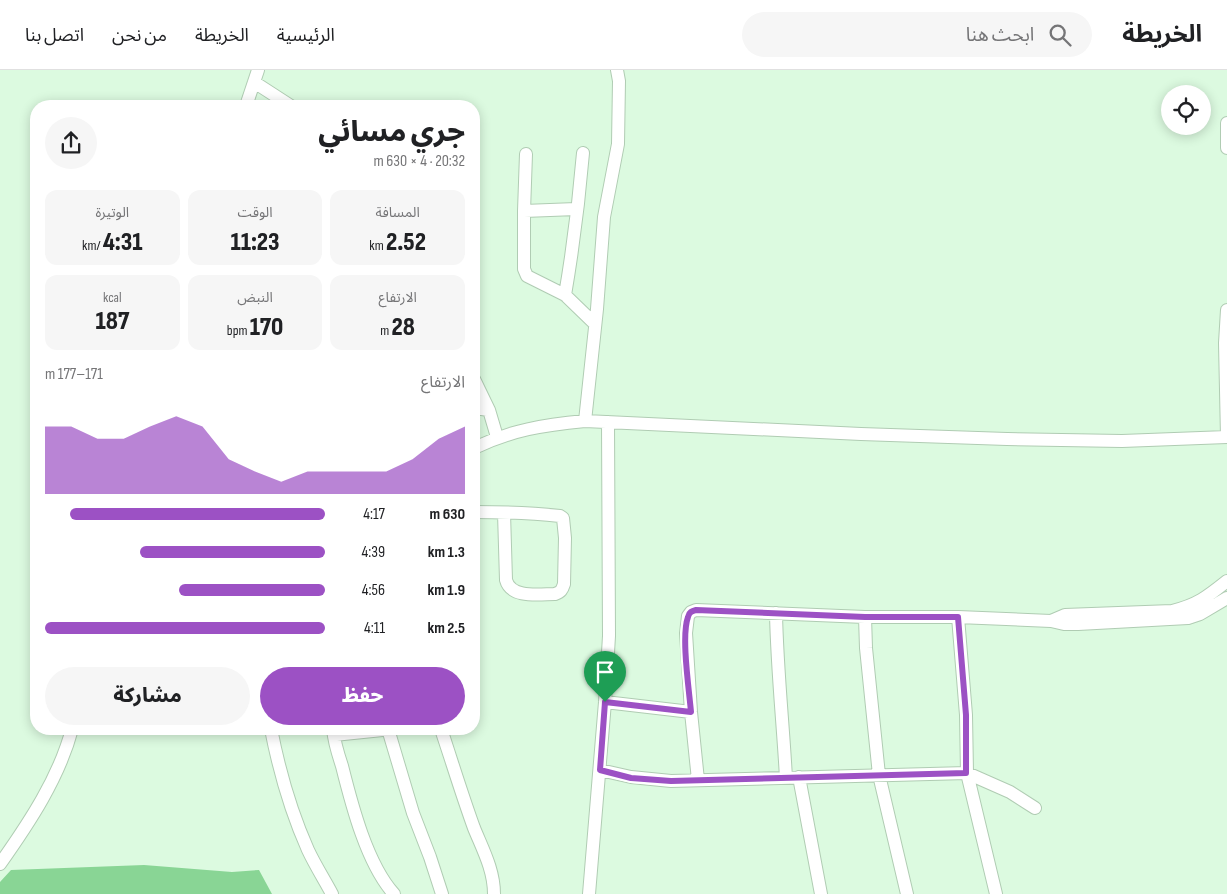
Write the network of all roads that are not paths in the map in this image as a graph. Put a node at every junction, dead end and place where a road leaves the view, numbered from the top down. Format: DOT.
graph roads {
  1 [pos="618,70"];
  2 [pos="256,76"];
  3 [pos="248,100"];
  4 [pos="284,100"];
  5 [pos="1227,123"];
  6 [pos="1227,148"];
  7 [pos="526,154"];
  8 [pos="584,154"];
  9 [pos="576,209"];
  10 [pos="524,211"];
  11 [pos="565,295"];
  12 [pos="1227,310"];
  13 [pos="595,324"];
  14 [pos="480,391"];
  15 [pos="480,409"];
  16 [pos="489,410"];
  17 [pos="585,421"];
  18 [pos="608,422"];
  19 [pos="497,437"];
  20 [pos="1227,437"];
  21 [pos="480,445"];
  22 [pos="480,512"];
  23 [pos="504,513"];
  24 [pos="1227,581"];
  25 [pos="1227,598"];
  26 [pos="776,613"];
  27 [pos="1172,615"];
  28 [pos="865,617"];
  29 [pos="958,617"];
  30 [pos="605,702"];
  31 [pos="691,712"];
  32 [pos="70,735"];
  33 [pos="273,735"];
  34 [pos="334,735"];
  35 [pos="390,735"];
  36 [pos="443,735"];
  37 [pos="600,770"];
  38 [pos="966,773"];
  39 [pos="879,775"];
  40 [pos="799,777"];
  41 [pos="786,778"];
  42 [pos="698,780"];
  43 [pos="1035,808"];
  44 [pos="0,864"];
  45 [pos="332,894"];
  46 [pos="394,894"];
  47 [pos="442,894"];
  48 [pos="494,894"];
  49 [pos="589,894"];
  50 [pos="821,894"];
  51 [pos="907,894"];
  52 [pos="996,894"];
  1 -- 13 [label="street"];
  2 -- 3 [label="street"];
  2 -- 4 [label="street"];
  5 -- 6 [label="street"];
  7 -- 10 [label="street"];
  8 -- 9 [label="street"];
  9 -- 10 [label="street"];
  9 -- 11 [label="street"];
  10 -- 11 [label="street"];
  11 -- 13 [label="street"];
  12 -- 20 [label="street"];
  13 -- 17 [label="street"];
  14 -- 16 [label="street"];
  15 -- 16 [label="street"];
  16 -- 19 [label="street"];
  17 -- 18 [label="street"];
  17 -- 19 [label="street"];
  18 -- 20 [label="street"];
  18 -- 30 [label="street"];
  19 -- 21 [label="street"];
  22 -- 23 [label="street"];
  23 -- 23 [label="street"];
  24 -- 27 [label="street"];
  25 -- 27 [label="street"];
  26 -- 28 [label="street"];
  26 -- 31 [label="street"];
  26 -- 41 [label="street"];
  27 -- 29 [label="street"];
  28 -- 29 [label="street"];
  28 -- 39 [label="street"];
  29 -- 38 [label="street"];
  30 -- 31 [label="street"];
  30 -- 37 [label="street"];
  31 -- 42 [label="street"];
  32 -- 44 [label="street"];
  33 -- 45 [label="street"];
  34 -- 46 [label="street"];
  35 -- 47 [label="street"];
  36 -- 48 [label="street"];
  37 -- 42 [label="street"];
  37 -- 49 [label="street"];
  38 -- 39 [label="street"];
  38 -- 43 [label="street"];
  38 -- 52 [label="street"];
  39 -- 40 [label="street"];
  39 -- 51 [label="street"];
  40 -- 41 [label="street"];
  40 -- 50 [label="street"];
  41 -- 42 [label="street"];
}
